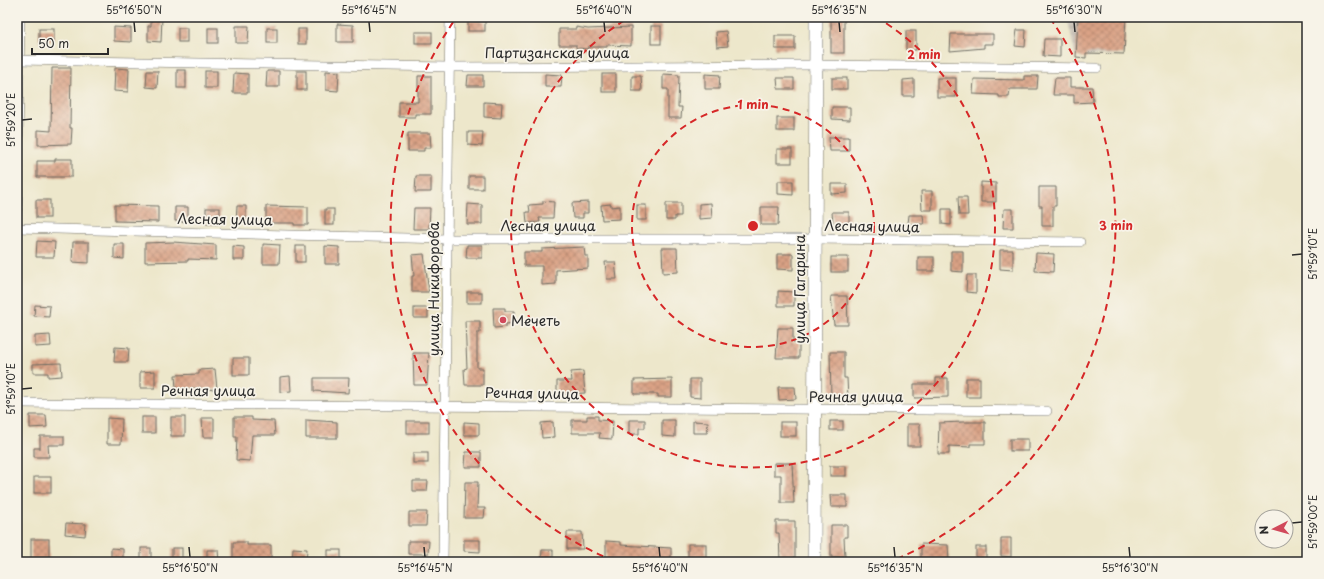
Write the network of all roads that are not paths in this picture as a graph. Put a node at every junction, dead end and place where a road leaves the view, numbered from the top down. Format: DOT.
graph roads {
  1 [pos="20,17"];
  2 [pos="450,17"];
  3 [pos="816,17"];
  4 [pos="18,60"];
  5 [pos="816,65"];
  6 [pos="449,67"];
  7 [pos="1097,68"];
  8 [pos="17,209"];
  9 [pos="17,228"];
  10 [pos="447,239"];
  11 [pos="815,239"];
  12 [pos="1080,242"];
  13 [pos="17,403"];
  14 [pos="446,406"];
  15 [pos="814,410"];
  16 [pos="1047,411"];
  17 [pos="444,562"];
  18 [pos="814,562"];
  1 -- 4 [label="street"];
  2 -- 6 [label="street, улица Никифорова"];
  3 -- 5 [label="main road, улица Гагарина"];
  4 -- 6 [label="street, Партизанская улица"];
  4 -- 8 [label="street"];
  5 -- 6 [label="street, Партизанская улица"];
  5 -- 7 [label="street, Партизанская улица"];
  5 -- 11 [label="main road, улица Гагарина"];
  6 -- 10 [label="street, улица Никифорова"];
  9 -- 10 [label="street, Лесная улица"];
  10 -- 11 [label="street, Лесная улица"];
  10 -- 14 [label="street, улица Никифорова"];
  11 -- 12 [label="street, Лесная улица"];
  11 -- 15 [label="main road, улица Гагарина"];
  13 -- 14 [label="street, Речная улица"];
  14 -- 15 [label="street, Речная улица"];
  14 -- 17 [label="street, улица Никифорова"];
  15 -- 16 [label="street, Речная улица"];
  15 -- 18 [label="main road, улица Гагарина"];
}
